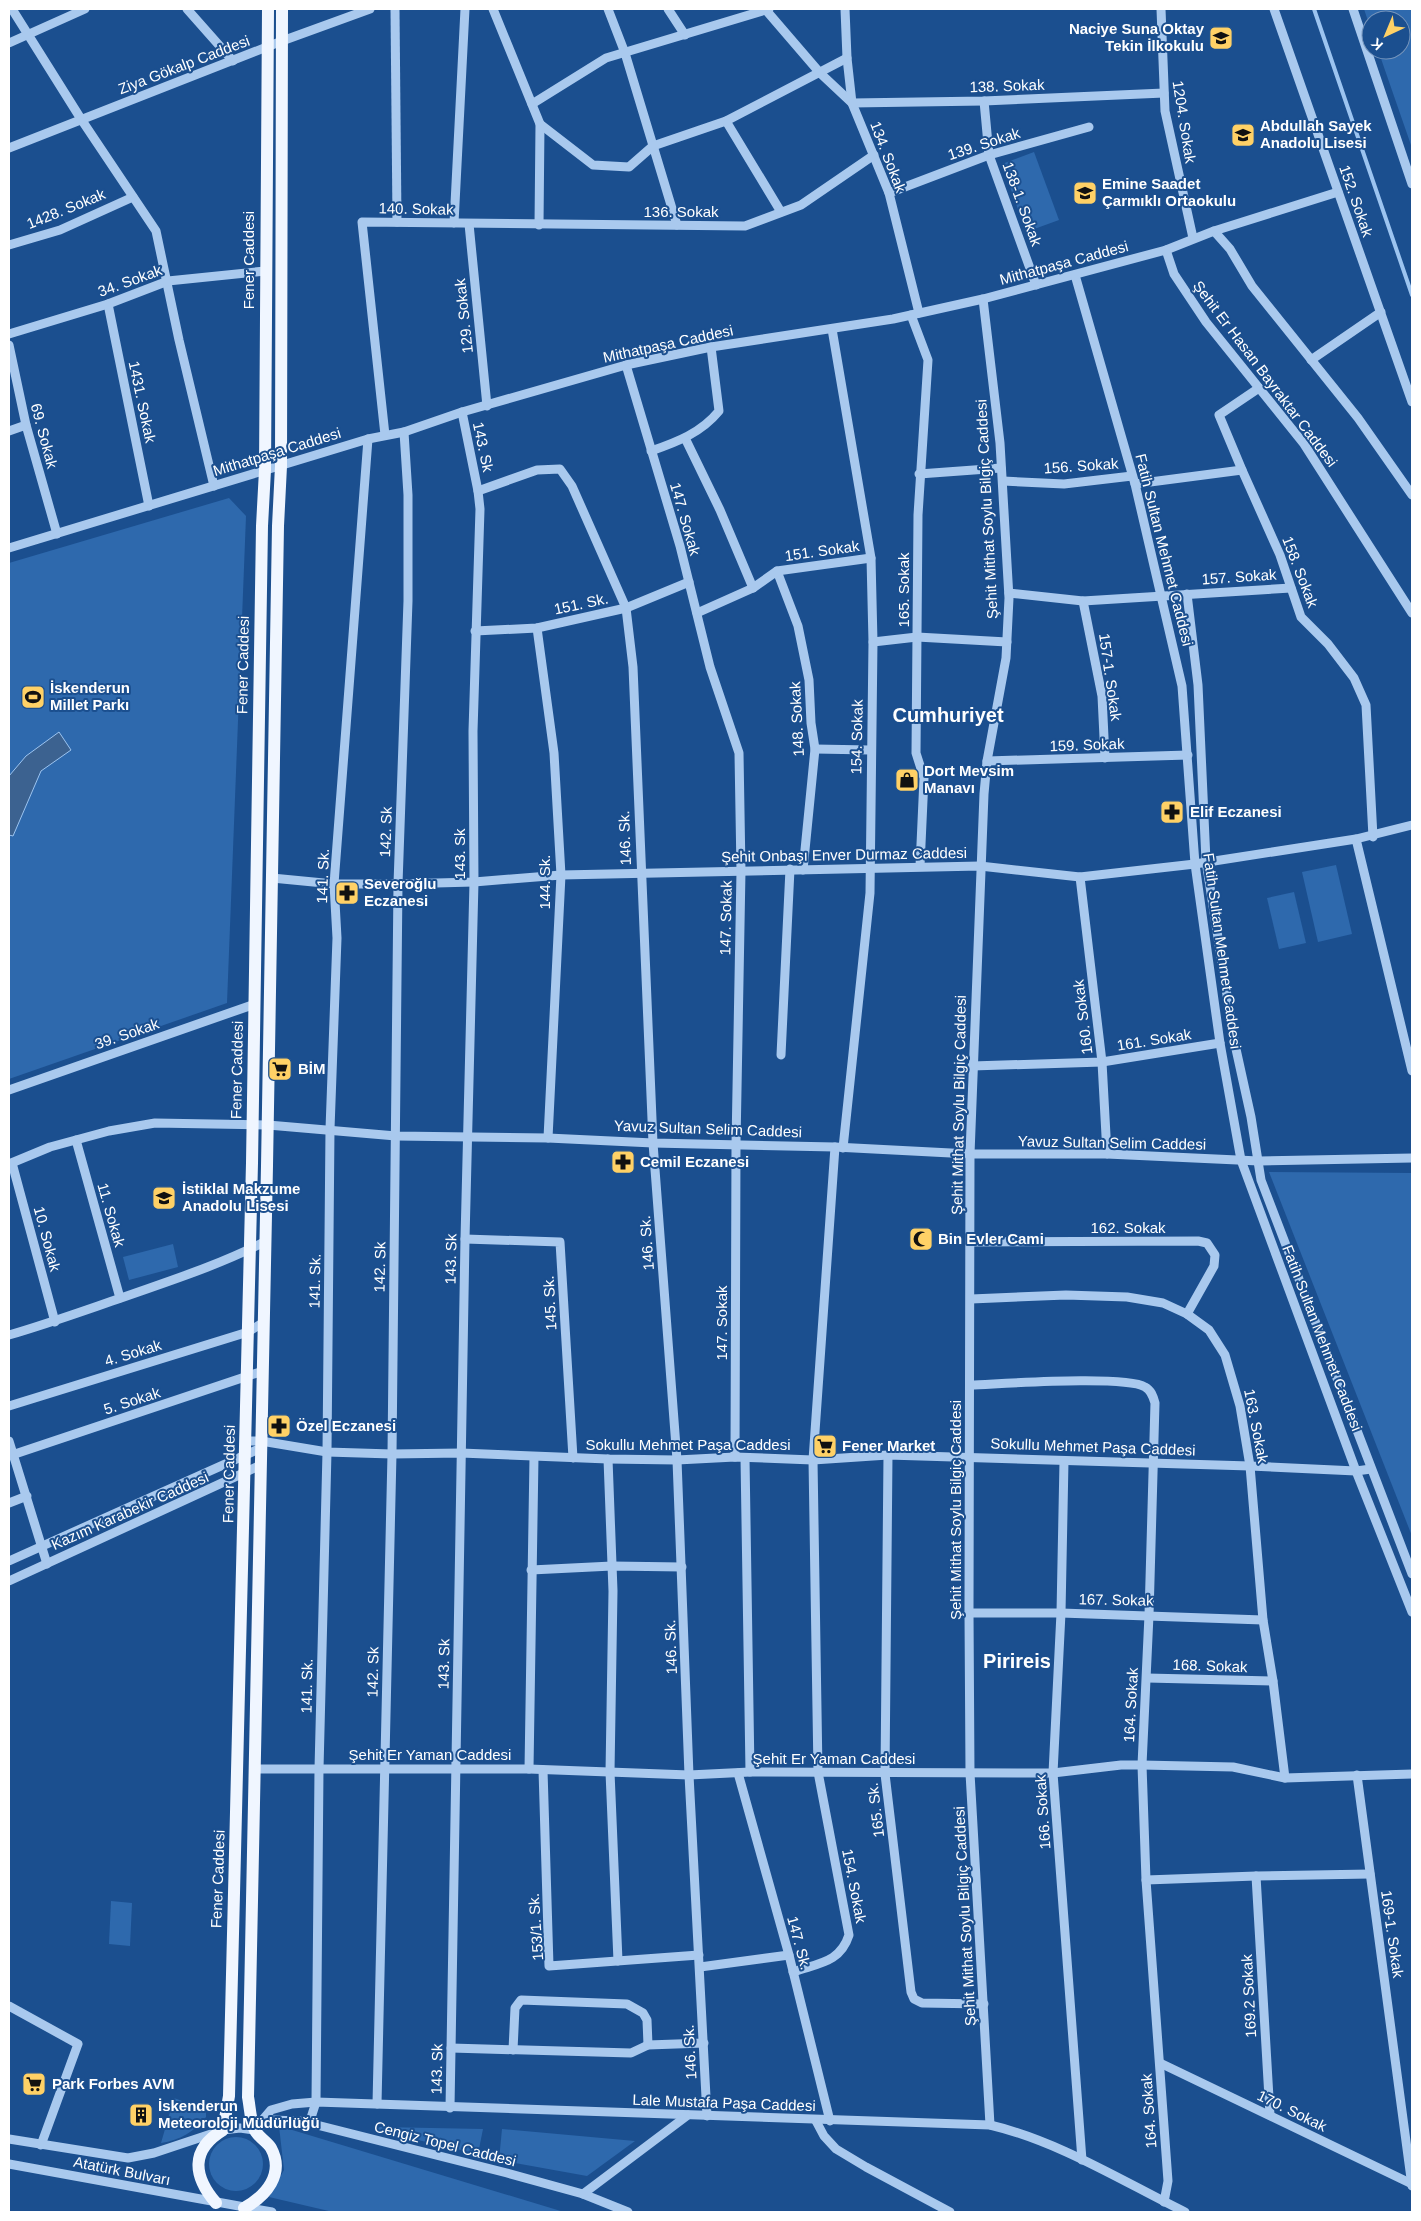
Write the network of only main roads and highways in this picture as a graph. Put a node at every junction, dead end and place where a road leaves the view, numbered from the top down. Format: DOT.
graph roads {
  1 [pos="268,9"];
  2 [pos="282,9"];
  3 [pos="216,2203"];
  4 [pos="244,2208"];
  1 -- 3 [label="main road, Fener Caddesi"];
  2 -- 4 [label="main road"];
}
